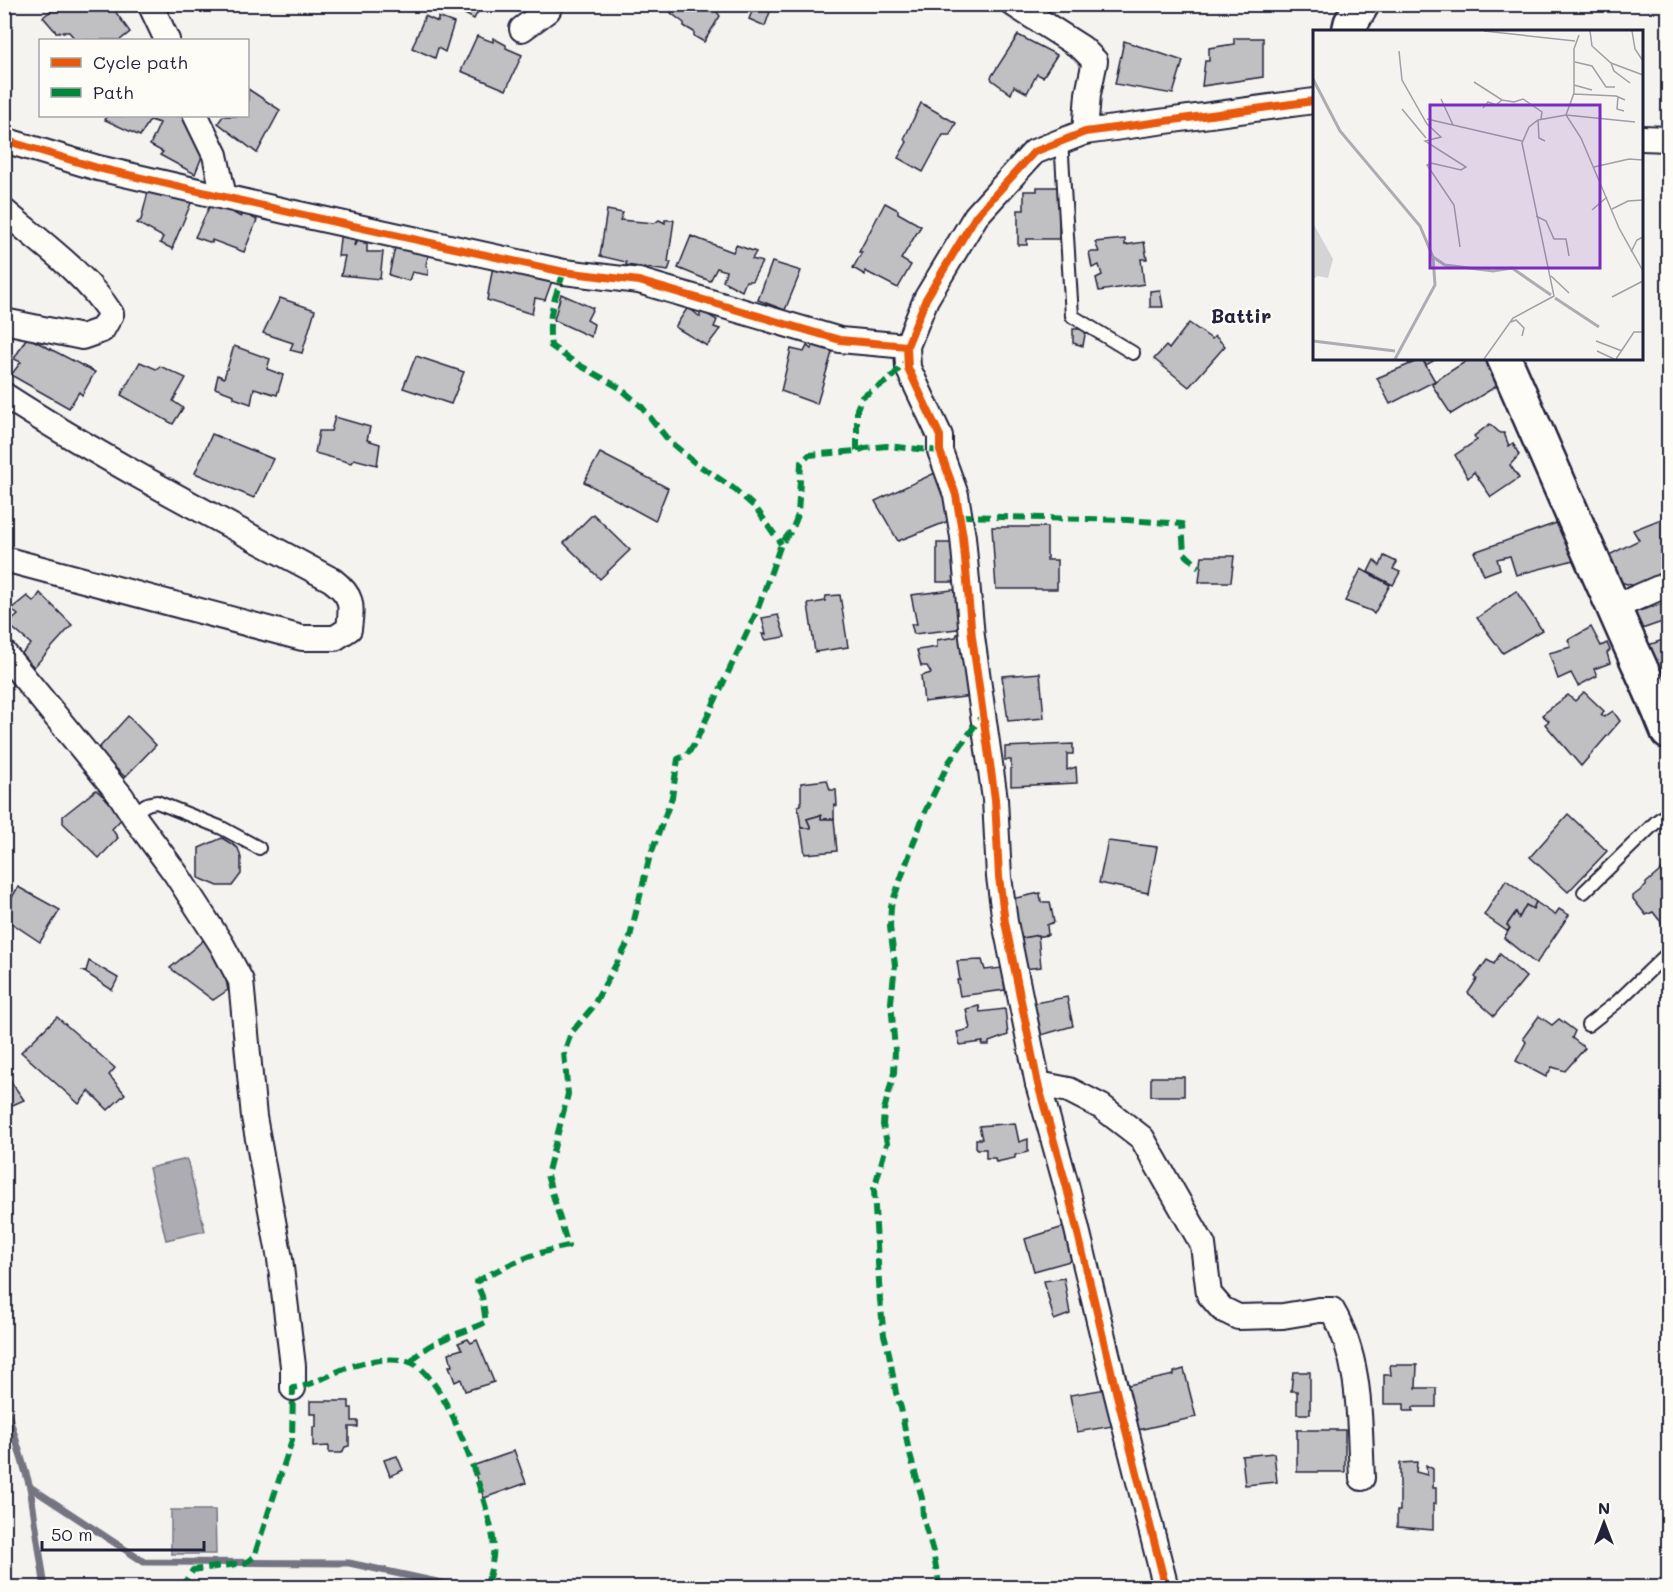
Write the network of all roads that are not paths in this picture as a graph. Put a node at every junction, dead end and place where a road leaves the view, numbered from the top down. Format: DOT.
graph roads {
  1 [pos="150,4"];
  2 [pos="550,4"];
  3 [pos="1013,4"];
  4 [pos="1362,4"];
  5 [pos="522,29"];
  6 [pos="1349,30"];
  7 [pos="167,39"];
  8 [pos="1313,101"];
  9 [pos="196,117"];
  10 [pos="1085,132"];
  11 [pos="1643,138"];
  12 [pos="1668,139"];
  13 [pos="4,140"];
  14 [pos="1061,140"];
  15 [pos="224,197"];
  16 [pos="4,212"];
  17 [pos="4,321"];
  18 [pos="908,346"];
  19 [pos="1133,353"];
  20 [pos="1505,360"];
  21 [pos="4,395"];
  22 [pos="4,561"];
  23 [pos="1668,584"];
  24 [pos="1613,608"];
  25 [pos="4,653"];
  26 [pos="1668,732"];
  27 [pos="1668,813"];
  28 [pos="135,818"];
  29 [pos="259,848"];
  30 [pos="1584,892"];
  31 [pos="1668,953"];
  32 [pos="1588,1025"];
  33 [pos="1038,1084"];
  34 [pos="293,1388"];
  35 [pos="1362,1478"];
  36 [pos="1166,1587"];
  1 -- 7 [label="street"];
  2 -- 5 [label="street"];
  3 -- 10 [label="street"];
  4 -- 6 [label="street"];
  8 -- 10 [label="street"];
  9 -- 15 [label="street"];
  10 -- 14 [label="street"];
  11 -- 12 [label="street"];
  13 -- 15 [label="street"];
  14 -- 18 [label="street"];
  14 -- 19 [label="lane"];
  15 -- 18 [label="street"];
  16 -- 17 [label="street"];
  18 -- 33 [label="street"];
  20 -- 24 [label="street"];
  21 -- 22 [label="street"];
  23 -- 24 [label="street"];
  24 -- 26 [label="street"];
  25 -- 28 [label="street"];
  27 -- 30 [label="lane"];
  28 -- 29 [label="lane"];
  28 -- 34 [label="street"];
  31 -- 32 [label="lane"];
  33 -- 35 [label="street"];
  33 -- 36 [label="street"];
}
